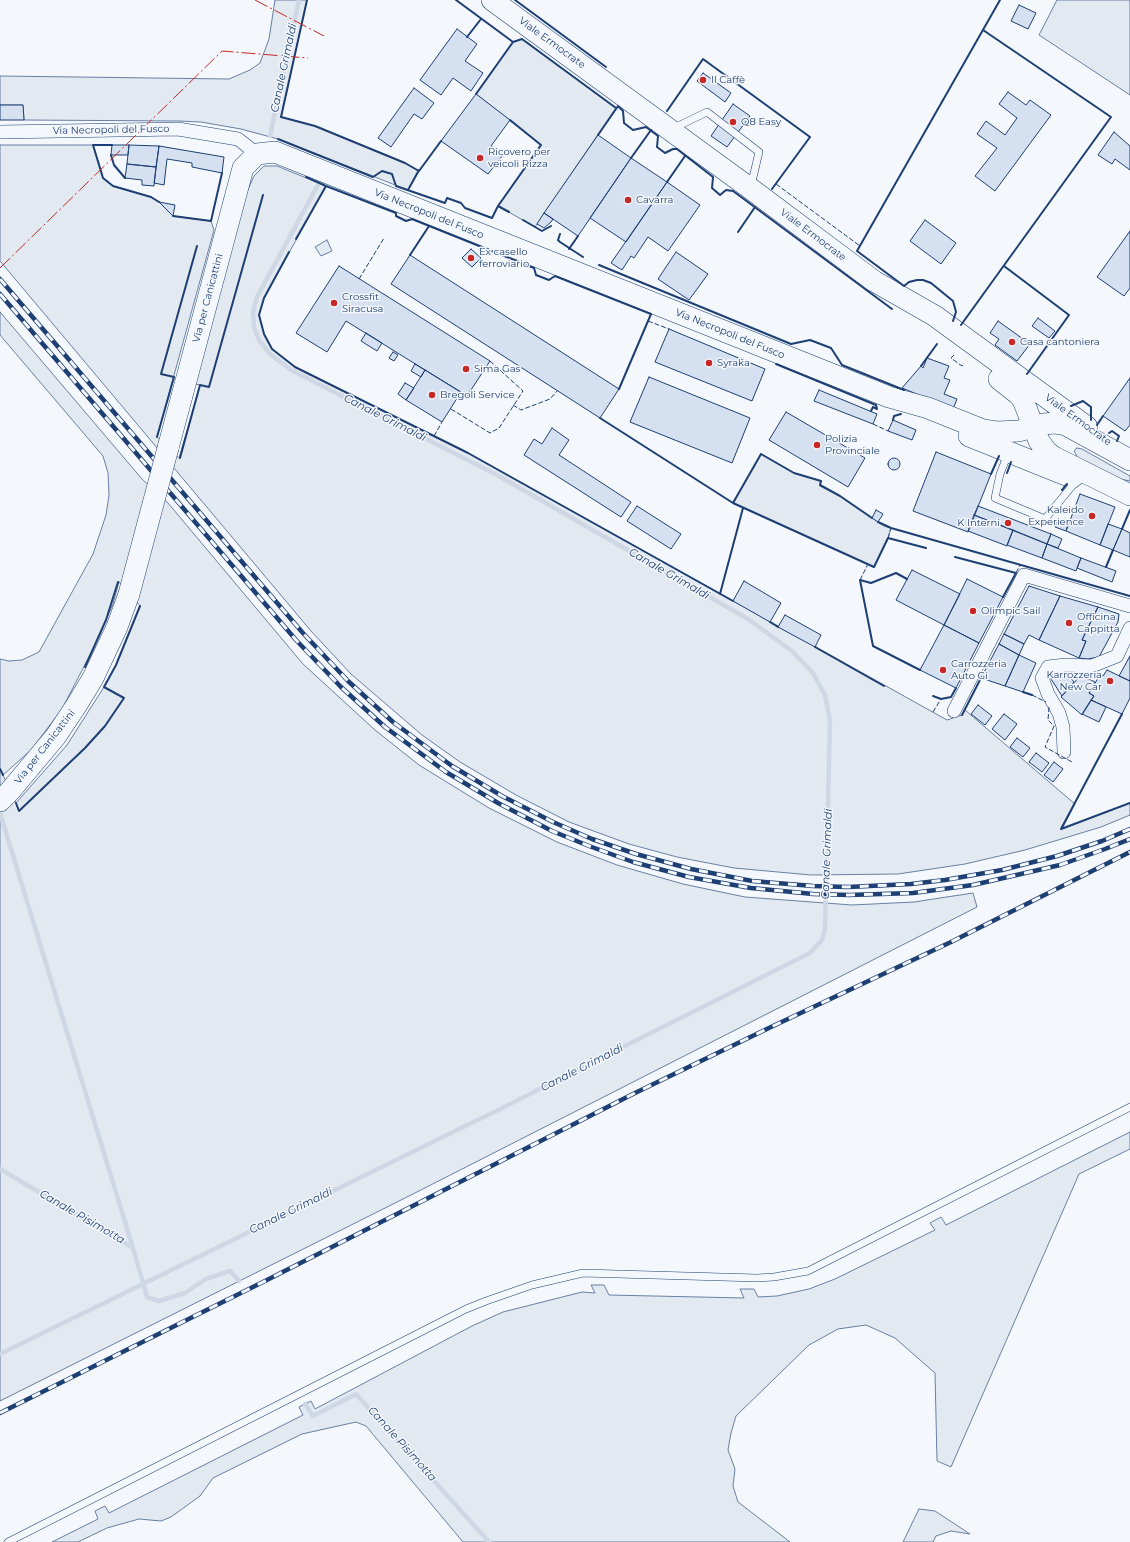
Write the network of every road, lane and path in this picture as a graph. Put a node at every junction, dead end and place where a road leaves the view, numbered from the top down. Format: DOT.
graph roads {
  1 [pos="495,1"];
  2 [pos="670,130"];
  3 [pos="0,132"];
  4 [pos="257,154"];
  5 [pos="751,189"];
  6 [pos="874,281"];
  7 [pos="889,397"];
  8 [pos="1026,423"];
  9 [pos="1085,435"];
  10 [pos="1009,452"];
  11 [pos="1130,460"];
  12 [pos="1078,474"];
  13 [pos="1129,494"];
  14 [pos="1130,606"];
  15 [pos="1130,628"];
  16 [pos="954,711"];
  17 [pos="1064,752"];
  18 [pos="5,796"];
  19 [pos="1130,1107"];
  20 [pos="8,1542"];
  1 -- 2 [label="main road, Viale Ermocrate"];
  2 -- 5 [label="main road, Viale Ermocrate"];
  2 -- 5 [label="lane"];
  3 -- 4 [label="street, Via Necropoli del Fusco"];
  4 -- 7 [label="main road, Via Necropoli del Fusco"];
  4 -- 18 [label="main road, Via per Canicattini, bridge"];
  5 -- 6 [label="main road, Viale Ermocrate"];
  6 -- 8 [label="main road"];
  6 -- 11 [label="main road, Viale Ermocrate"];
  7 -- 8 [label="main road"];
  7 -- 10 [label="main road"];
  8 -- 9 [label="main road"];
  8 -- 10 [label="street"];
  8 -- 12 [label="main road"];
  9 -- 11 [label="main road"];
  9 -- 12 [label="main road"];
  10 -- 12 [label="main road"];
  10 -- 12 [label="lane"];
  12 -- 13 [label="main road"];
  14 -- 16 [label="street"];
  15 -- 17 [label="street"];
  19 -- 20 [label="lane"];
}
